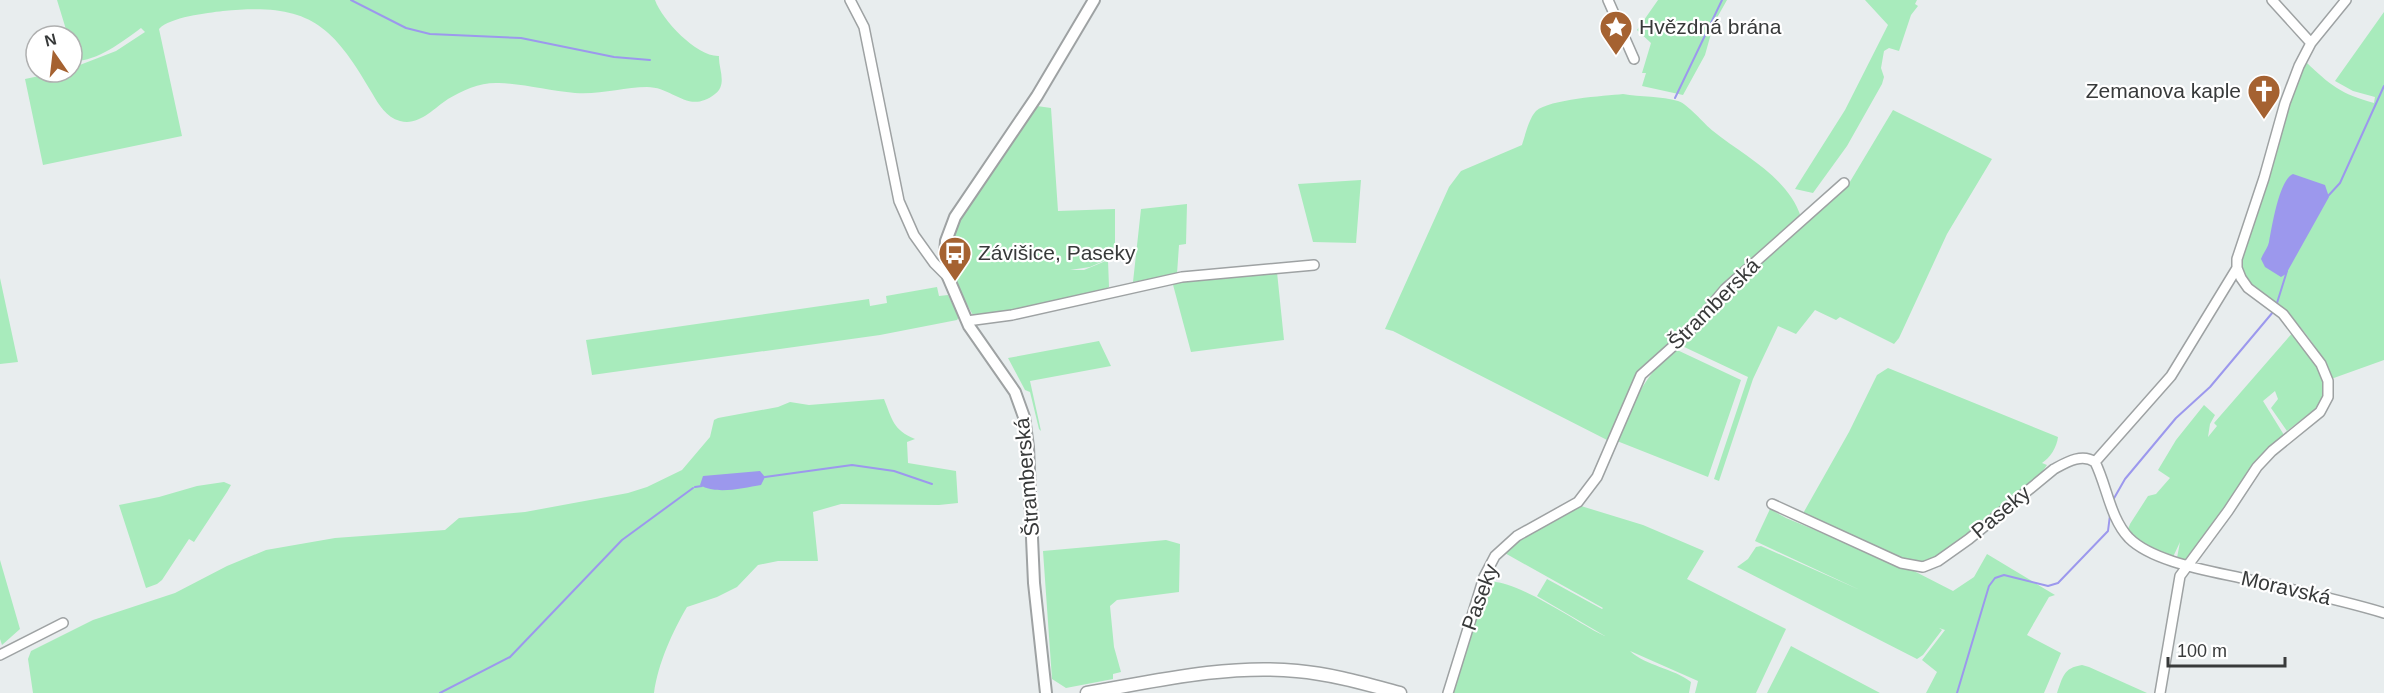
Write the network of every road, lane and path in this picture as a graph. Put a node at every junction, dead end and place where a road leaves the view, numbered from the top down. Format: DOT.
graph roads {
  1 [pos="850,0"];
  2 [pos="1094,0"];
  3 [pos="1608,0"];
  4 [pos="2272,0"];
  5 [pos="2346,0"];
  6 [pos="2311,43"];
  7 [pos="1634,59"];
  8 [pos="1844,183"];
  9 [pos="1314,265"];
  10 [pos="2237,268"];
  11 [pos="948,277"];
  12 [pos="967,321"];
  13 [pos="1612,445"];
  14 [pos="2095,462"];
  15 [pos="1772,504"];
  16 [pos="2187,565"];
  17 [pos="2384,613"];
  18 [pos="63,623"];
  19 [pos="0,655"];
  20 [pos="1046,693"];
  21 [pos="1087,693"];
  22 [pos="1400,693"];
  23 [pos="1448,693"];
  24 [pos="2160,693"];
  1 -- 11 [label="street"];
  2 -- 11 [label="street, Štramberská"];
  3 -- 7 [label="street"];
  4 -- 6 [label="street"];
  5 -- 6 [label="street"];
  6 -- 10 [label="street"];
  8 -- 13 [label="street, Štramberská"];
  9 -- 12 [label="street"];
  10 -- 14 [label="street"];
  10 -- 16 [label="street"];
  11 -- 12 [label="street, Štramberská"];
  12 -- 20 [label="street, Štramberská"];
  13 -- 23 [label="street, Paseky"];
  14 -- 15 [label="street, Paseky"];
  14 -- 16 [label="street"];
  16 -- 17 [label="street, Moravská"];
  16 -- 24 [label="street"];
  18 -- 19 [label="street"];
  21 -- 22 [label="main road"];
}
